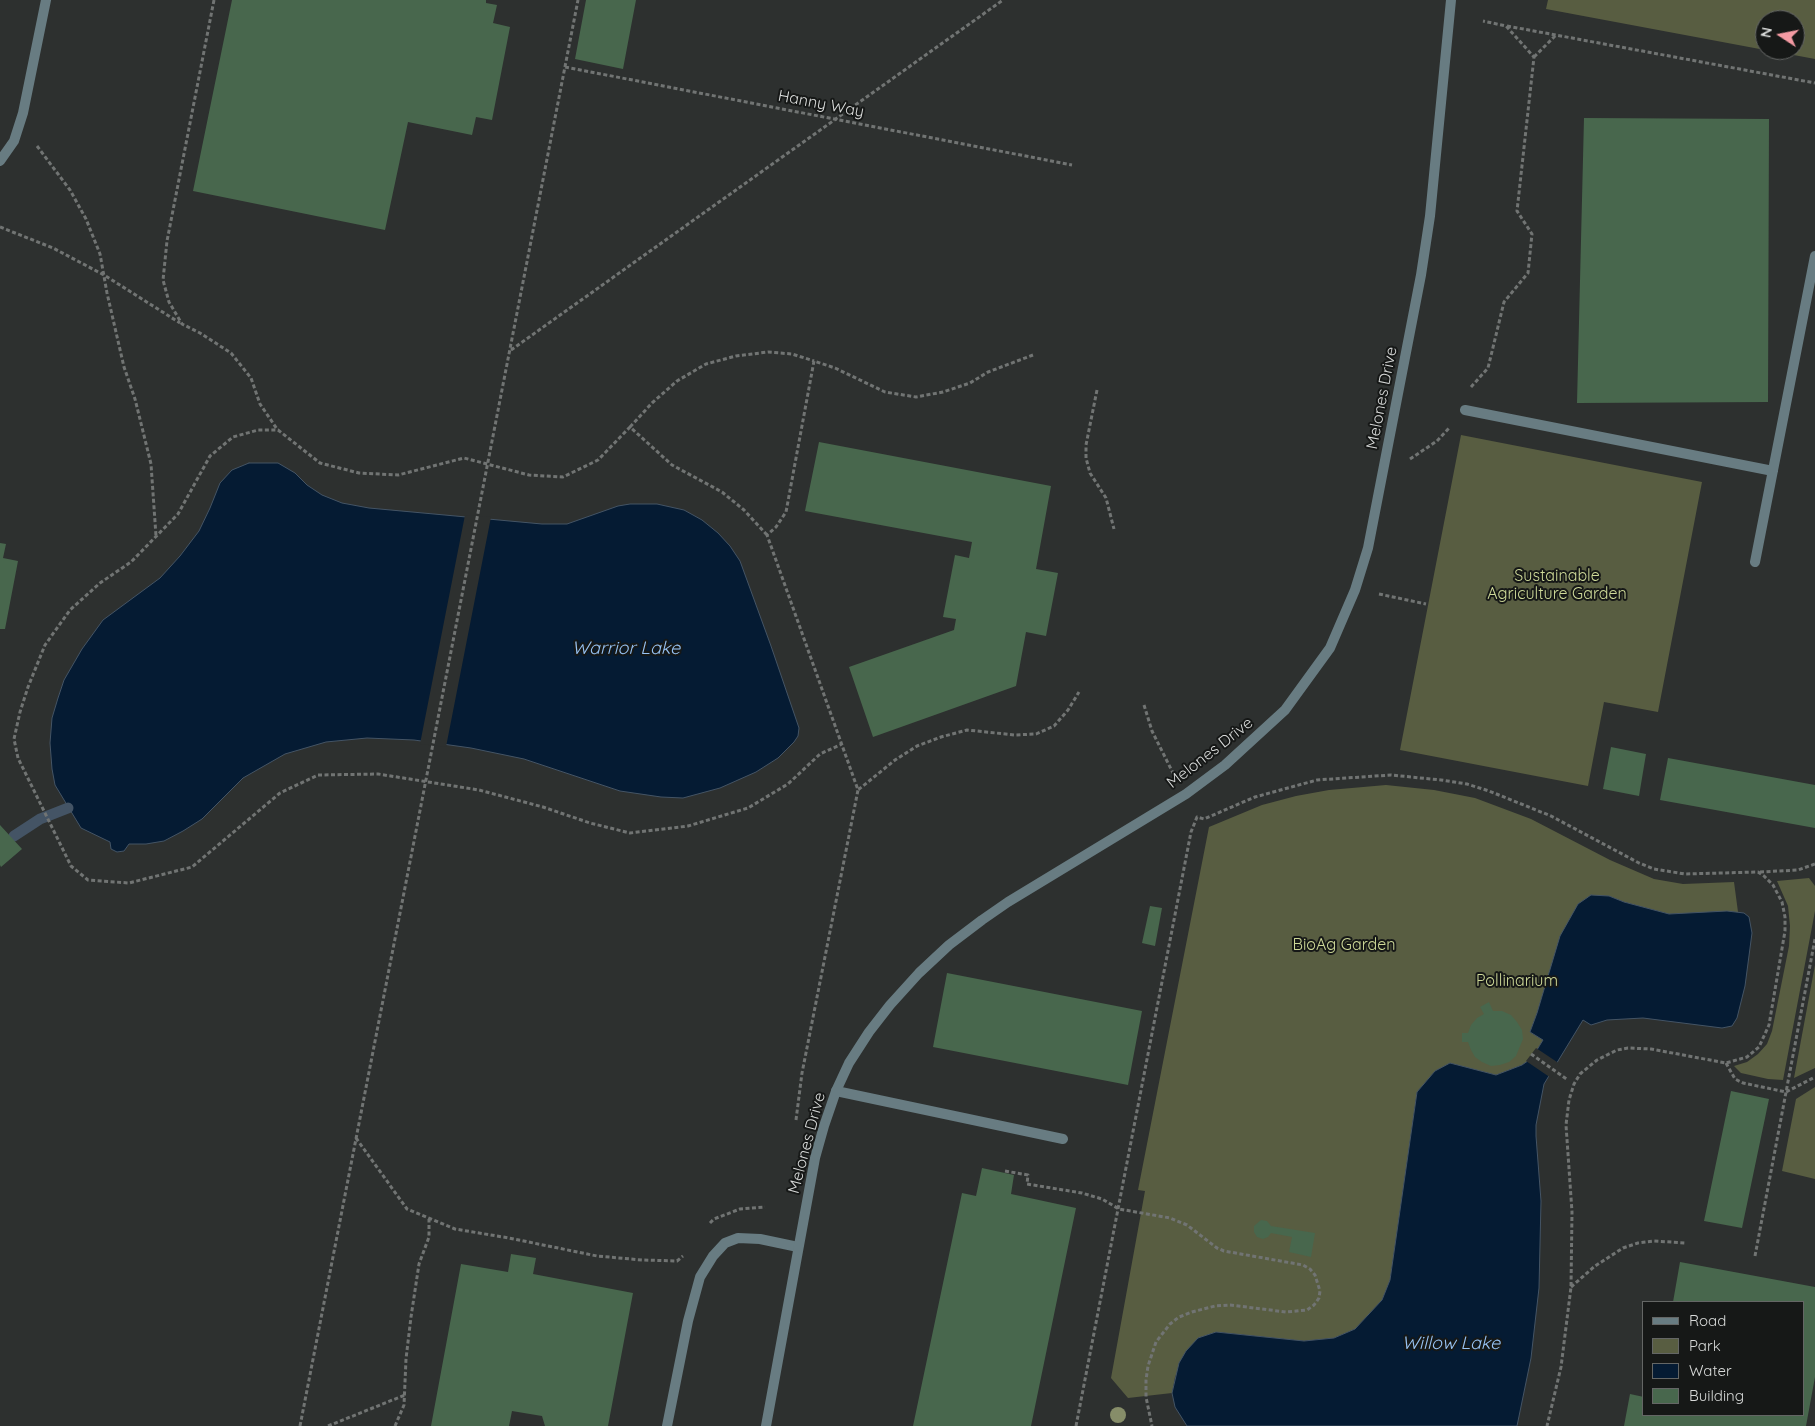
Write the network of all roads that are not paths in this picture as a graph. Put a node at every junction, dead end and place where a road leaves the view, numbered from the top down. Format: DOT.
graph roads {
  1 [pos="46,0"];
  2 [pos="1452,0"];
  3 [pos="0,161"];
  4 [pos="1815,256"];
  5 [pos="1465,410"];
  6 [pos="1773,471"];
  7 [pos="1755,562"];
  8 [pos="836,1091"];
  9 [pos="1063,1139"];
  10 [pos="798,1247"];
  11 [pos="667,1426"];
  12 [pos="766,1426"];
  1 -- 3 [label="street"];
  2 -- 8 [label="street, Melones Drive"];
  4 -- 6 [label="street"];
  5 -- 6 [label="street"];
  6 -- 7 [label="street"];
  8 -- 9 [label="street"];
  8 -- 10 [label="street, Melones Drive"];
  10 -- 11 [label="street"];
  10 -- 12 [label="street, Melones Drive"];
}
